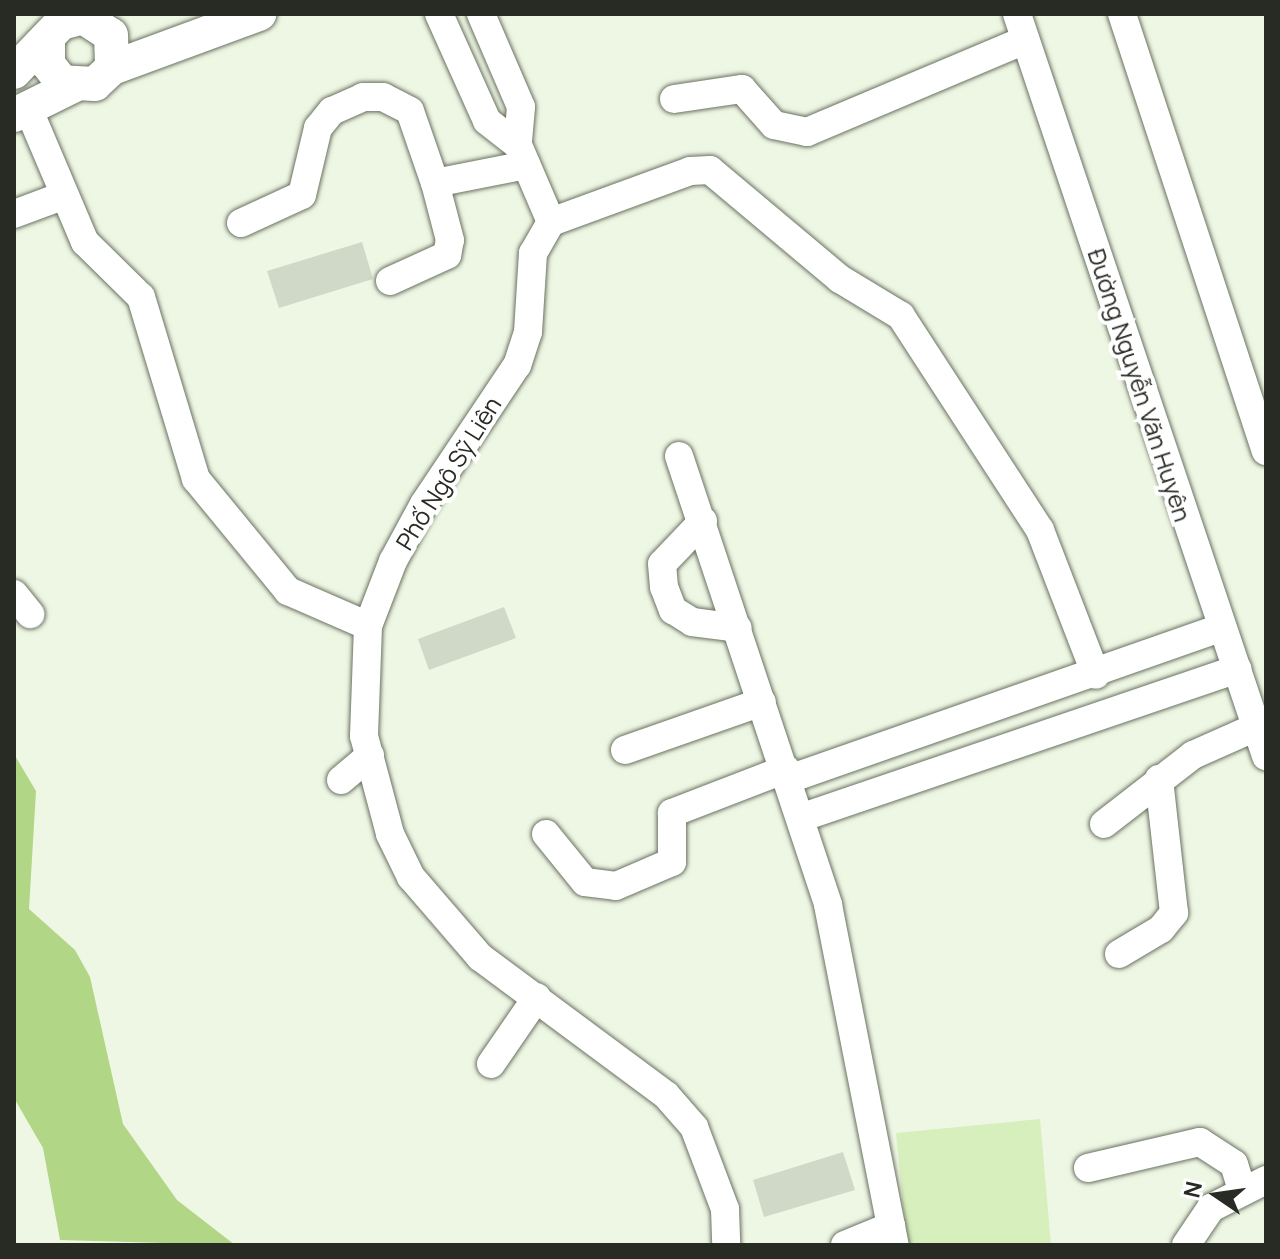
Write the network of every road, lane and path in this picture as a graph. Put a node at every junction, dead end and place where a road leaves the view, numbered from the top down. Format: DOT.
graph roads {
  1 [pos="259,14"];
  2 [pos="439,14"];
  3 [pos="481,14"];
  4 [pos="1122,14"];
  5 [pos="78,22"];
  6 [pos="1021,27"];
  7 [pos="112,68"];
  8 [pos="14,72"];
  9 [pos="73,86"];
  10 [pos="674,99"];
  11 [pos="21,111"];
  12 [pos="522,155"];
  13 [pos="435,183"];
  14 [pos="65,195"];
  15 [pos="14,214"];
  16 [pos="551,222"];
  17 [pos="241,223"];
  18 [pos="390,281"];
  19 [pos="1266,451"];
  20 [pos="679,456"];
  21 [pos="703,521"];
  22 [pos="368,626"];
  23 [pos="738,628"];
  24 [pos="1221,628"];
  25 [pos="1237,669"];
  26 [pos="1096,675"];
  27 [pos="762,702"];
  28 [pos="1256,727"];
  29 [pos="625,750"];
  30 [pos="370,756"];
  31 [pos="1266,756"];
  32 [pos="788,774"];
  33 [pos="1159,779"];
  34 [pos="341,780"];
  35 [pos="803,817"];
  36 [pos="1104,824"];
  37 [pos="546,834"];
  38 [pos="1119,954"];
  39 [pos="537,997"];
  40 [pos="491,1064"];
  41 [pos="1088,1168"];
  42 [pos="1254,1185"];
  43 [pos="893,1236"];
  44 [pos="726,1245"];
  45 [pos="845,1245"];
  46 [pos="1186,1245"];
  1 -- 7 [label="main road"];
  2 -- 12 [label="street"];
  3 -- 12 [label="street"];
  4 -- 19 [label="street"];
  5 -- 7 [label="main road"];
  5 -- 8 [label="main road"];
  5 -- 9 [label="main road"];
  6 -- 10 [label="street"];
  6 -- 24 [label="street, Đường Nguyễn Văn Huyên"];
  7 -- 9 [label="main road"];
  9 -- 11 [label="main road"];
  11 -- 14 [label="street"];
  12 -- 13 [label="street"];
  12 -- 16 [label="street"];
  13 -- 17 [label="street"];
  13 -- 18 [label="street"];
  14 -- 15 [label="street"];
  14 -- 22 [label="street"];
  16 -- 22 [label="street, Phố Ngô Sỹ Liên"];
  16 -- 26 [label="street"];
  20 -- 21 [label="street"];
  21 -- 23 [label="street"];
  21 -- 23 [label="street"];
  22 -- 30 [label="street, Phố Ngô Sỹ Liên"];
  23 -- 27 [label="street"];
  24 -- 25 [label="street, Đường Nguyễn Văn Huyên"];
  24 -- 26 [label="street"];
  25 -- 28 [label="street, Đường Nguyễn Văn Huyên"];
  25 -- 35 [label="street"];
  26 -- 32 [label="street"];
  27 -- 29 [label="street"];
  27 -- 32 [label="street"];
  28 -- 31 [label="street, Đường Nguyễn Văn Huyên"];
  28 -- 33 [label="street"];
  30 -- 34 [label="street"];
  30 -- 39 [label="street, Phố Ngô Sỹ Liên"];
  32 -- 35 [label="street"];
  32 -- 37 [label="street"];
  33 -- 36 [label="street"];
  33 -- 38 [label="street"];
  35 -- 43 [label="street"];
  39 -- 40 [label="street"];
  39 -- 44 [label="street, Phố Ngô Sỹ Liên"];
  41 -- 42 [label="street"];
  42 -- 46 [label="street"];
  43 -- 45 [label="street"];
}
